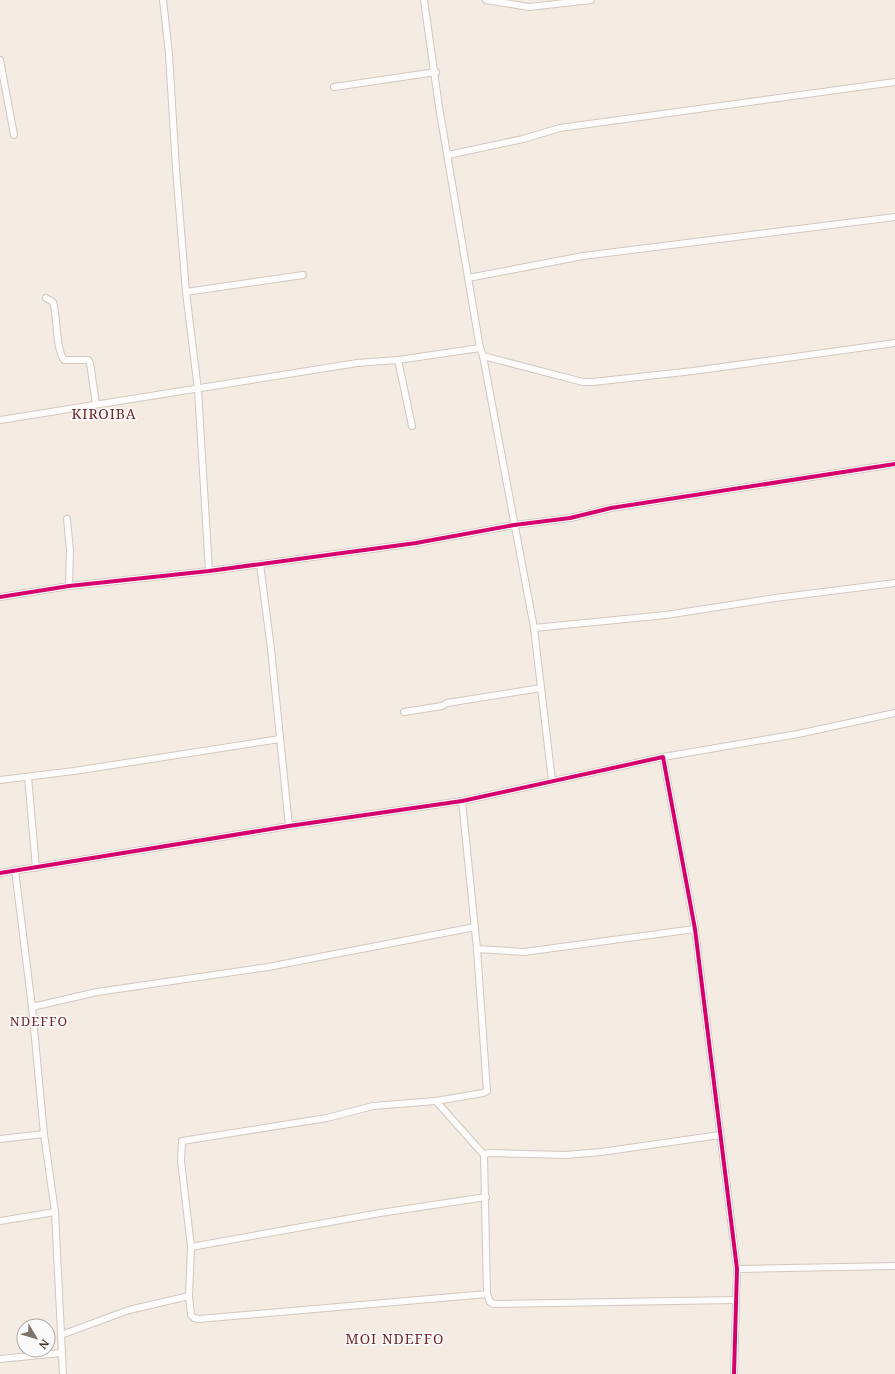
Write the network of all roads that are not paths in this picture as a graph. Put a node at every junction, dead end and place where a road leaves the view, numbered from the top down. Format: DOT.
graph roads {
  1 [pos="163,0"];
  2 [pos="424,0"];
  3 [pos="486,0"];
  4 [pos="591,0"];
  5 [pos="0,60"];
  6 [pos="436,72"];
  7 [pos="895,82"];
  8 [pos="334,87"];
  9 [pos="14,135"];
  10 [pos="448,155"];
  11 [pos="895,217"];
  12 [pos="303,275"];
  13 [pos="468,278"];
  14 [pos="186,292"];
  15 [pos="46,298"];
  16 [pos="895,343"];
  17 [pos="480,348"];
  18 [pos="483,356"];
  19 [pos="398,360"];
  20 [pos="198,390"];
  21 [pos="96,404"];
  22 [pos="0,420"];
  23 [pos="412,426"];
  24 [pos="895,464"];
  25 [pos="66,519"];
  26 [pos="514,525"];
  27 [pos="260,564"];
  28 [pos="209,571"];
  29 [pos="895,583"];
  30 [pos="69,586"];
  31 [pos="0,597"];
  32 [pos="534,628"];
  33 [pos="541,688"];
  34 [pos="404,712"];
  35 [pos="895,713"];
  36 [pos="280,739"];
  37 [pos="663,757"];
  38 [pos="28,777"];
  39 [pos="0,780"];
  40 [pos="552,781"];
  41 [pos="462,801"];
  42 [pos="289,826"];
  43 [pos="36,868"];
  44 [pos="15,870"];
  45 [pos="0,872"];
  46 [pos="475,926"];
  47 [pos="695,929"];
  48 [pos="477,949"];
  49 [pos="32,1007"];
  50 [pos="436,1101"];
  51 [pos="44,1134"];
  52 [pos="720,1135"];
  53 [pos="0,1139"];
  54 [pos="484,1154"];
  55 [pos="486,1197"];
  56 [pos="55,1212"];
  57 [pos="0,1221"];
  58 [pos="191,1247"];
  59 [pos="895,1266"];
  60 [pos="737,1269"];
  61 [pos="487,1294"];
  62 [pos="189,1296"];
  63 [pos="735,1300"];
  64 [pos="61,1335"];
  65 [pos="61,1353"];
  66 [pos="0,1358"];
  67 [pos="63,1374"];
  68 [pos="734,1374"];
  1 -- 14 [label="street"];
  2 -- 6 [label="street"];
  3 -- 4 [label="street"];
  5 -- 9 [label="street"];
  6 -- 8 [label="street"];
  6 -- 10 [label="street"];
  7 -- 10 [label="street"];
  10 -- 13 [label="street"];
  11 -- 13 [label="street"];
  12 -- 14 [label="street"];
  13 -- 17 [label="street"];
  14 -- 20 [label="street"];
  15 -- 21 [label="street"];
  16 -- 18 [label="street"];
  17 -- 18 [label="street"];
  17 -- 19 [label="street"];
  18 -- 26 [label="street"];
  19 -- 20 [label="street"];
  19 -- 23 [label="street"];
  20 -- 21 [label="street"];
  20 -- 28 [label="street"];
  21 -- 22 [label="street"];
  24 -- 26 [label="street"];
  25 -- 30 [label="street"];
  26 -- 27 [label="street"];
  26 -- 32 [label="street"];
  27 -- 28 [label="street"];
  27 -- 36 [label="street"];
  28 -- 30 [label="street"];
  29 -- 32 [label="street"];
  30 -- 31 [label="street"];
  32 -- 33 [label="street"];
  33 -- 34 [label="street"];
  33 -- 40 [label="street"];
  35 -- 37 [label="street"];
  36 -- 38 [label="street"];
  36 -- 42 [label="street"];
  37 -- 40 [label="street"];
  37 -- 47 [label="street"];
  38 -- 39 [label="street"];
  38 -- 43 [label="street"];
  40 -- 41 [label="street"];
  41 -- 42 [label="street"];
  41 -- 46 [label="street"];
  42 -- 43 [label="street"];
  43 -- 44 [label="street"];
  44 -- 45 [label="street"];
  44 -- 49 [label="street"];
  46 -- 48 [label="street"];
  46 -- 49 [label="street"];
  47 -- 48 [label="street"];
  47 -- 52 [label="street"];
  48 -- 50 [label="street"];
  49 -- 51 [label="street"];
  50 -- 54 [label="street"];
  50 -- 58 [label="street"];
  51 -- 53 [label="street"];
  51 -- 56 [label="street"];
  52 -- 54 [label="street"];
  52 -- 60 [label="street"];
  54 -- 55 [label="street"];
  55 -- 58 [label="street"];
  55 -- 61 [label="street"];
  56 -- 57 [label="street"];
  56 -- 64 [label="street"];
  58 -- 62 [label="street"];
  59 -- 60 [label="street"];
  60 -- 63 [label="street"];
  61 -- 62 [label="street"];
  61 -- 63 [label="street"];
  62 -- 64 [label="street"];
  63 -- 68 [label="street"];
  64 -- 65 [label="street"];
  65 -- 66 [label="street"];
  65 -- 67 [label="street"];
}
